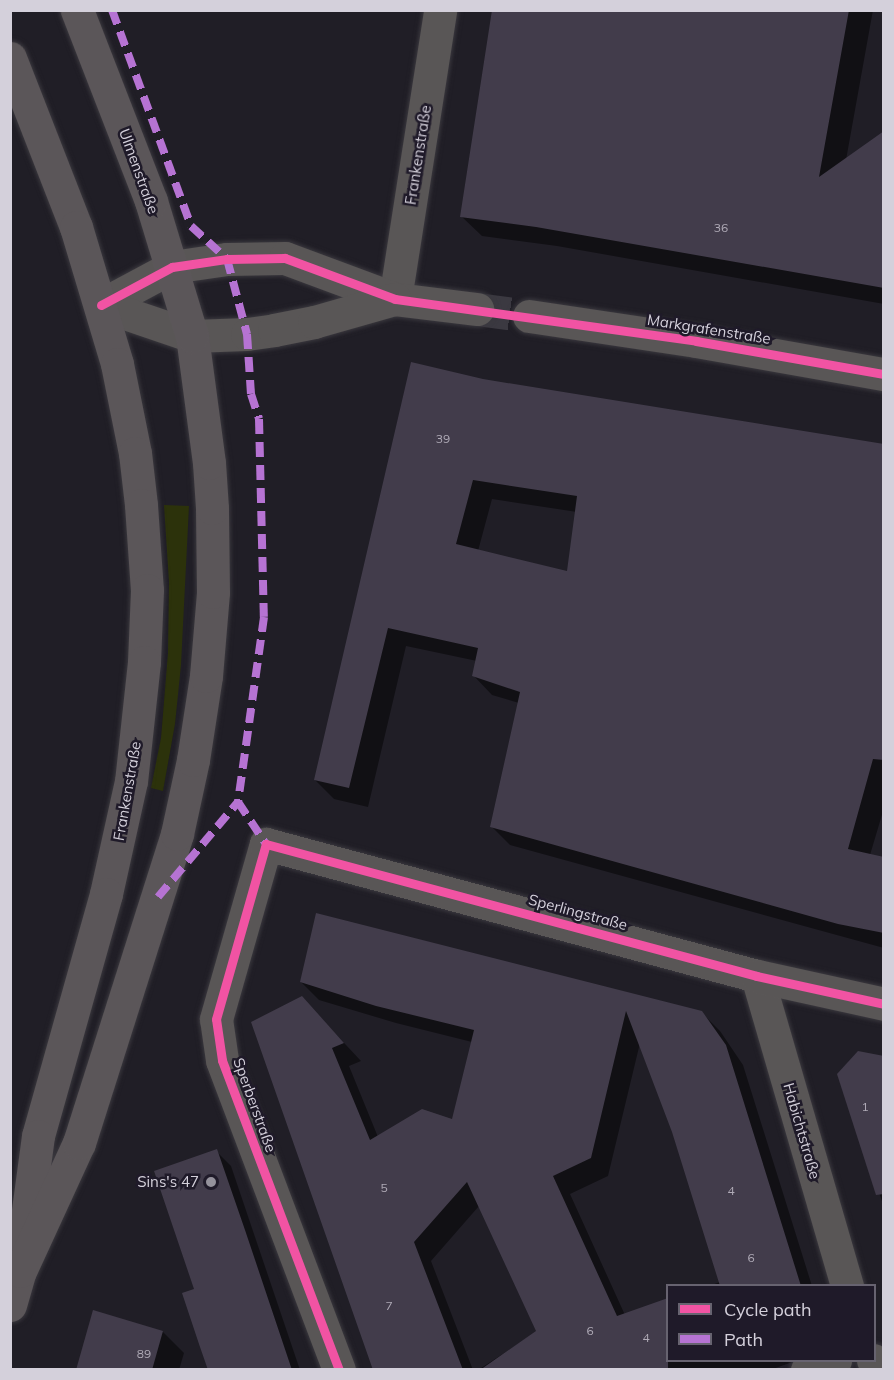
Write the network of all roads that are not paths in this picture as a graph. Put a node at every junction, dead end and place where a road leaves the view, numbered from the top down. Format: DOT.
graph roads {
  1 [pos="77,10"];
  2 [pos="440,10"];
  3 [pos="10,58"];
  4 [pos="172,267"];
  5 [pos="395,299"];
  6 [pos="100,305"];
  7 [pos="477,309"];
  8 [pos="529,316"];
  9 [pos="192,336"];
  10 [pos="884,374"];
  11 [pos="266,844"];
  12 [pos="757,976"];
  13 [pos="884,1004"];
  14 [pos="20,1271"];
  15 [pos="846,1284"];
  16 [pos="10,1305"];
  17 [pos="829,1362"];
  18 [pos="339,1370"];
  19 [pos="807,1370"];
  1 -- 4 [label="main road, Ulmenstraße"];
  2 -- 5 [label="street, Frankenstraße"];
  3 -- 6 [label="main road"];
  4 -- 5 [label="street"];
  4 -- 6 [label="street"];
  4 -- 9 [label="main road, Ulmenstraße"];
  5 -- 7 [label="street"];
  5 -- 9 [label="street"];
  6 -- 9 [label="street"];
  6 -- 14 [label="main road, Frankenstraße"];
  8 -- 10 [label="street, Markgrafenstraße"];
  9 -- 14 [label="main road, Frankenstraße"];
  11 -- 12 [label="street, Sperlingstraße"];
  11 -- 18 [label="street, Sperberstraße"];
  12 -- 13 [label="street, Sperlingstraße"];
  12 -- 15 [label="street, Habichtstraße"];
  14 -- 16 [label="main road, Frankenstraße"];
  17 -- 19 [label="street"];
}
